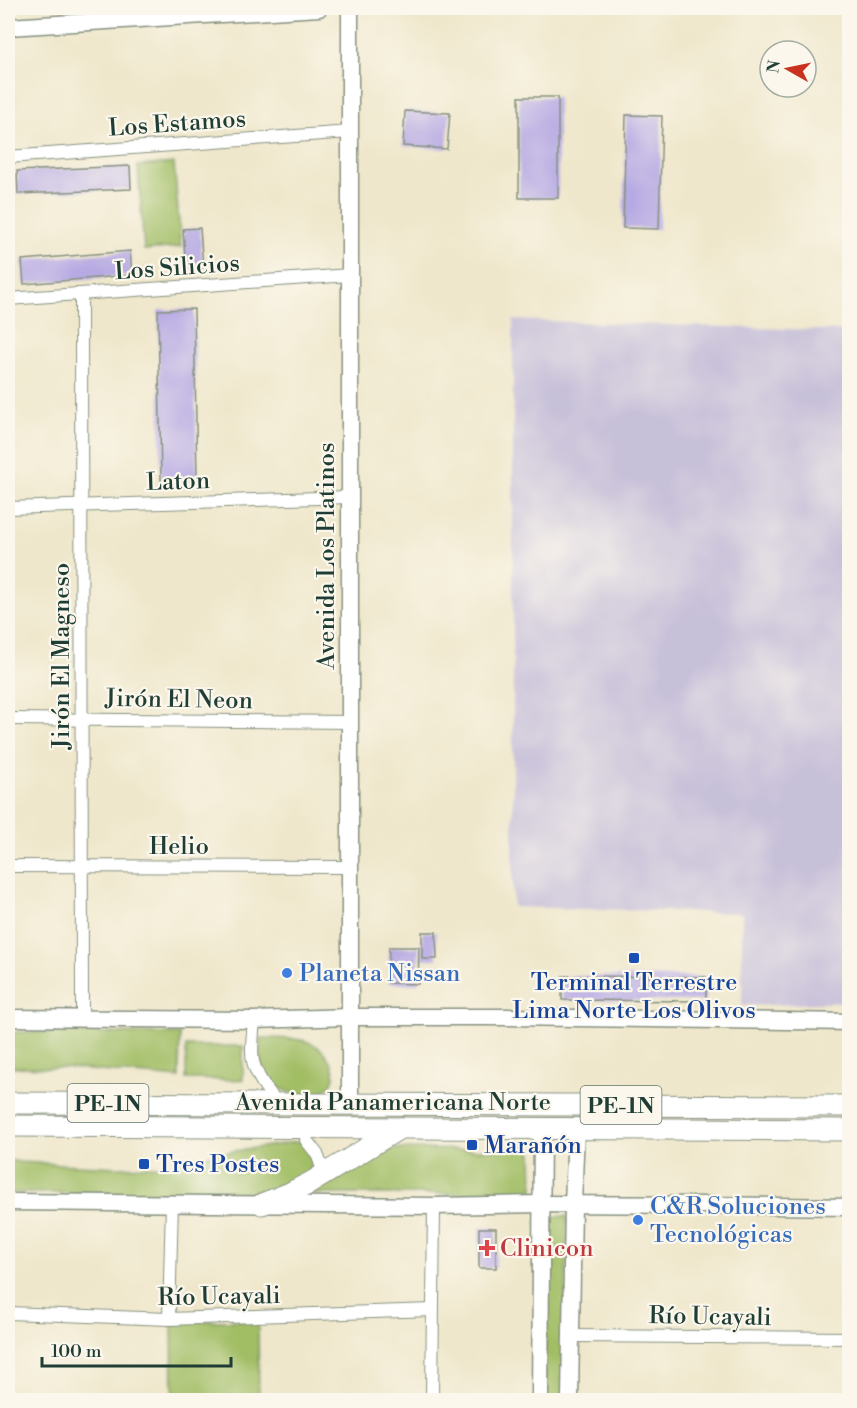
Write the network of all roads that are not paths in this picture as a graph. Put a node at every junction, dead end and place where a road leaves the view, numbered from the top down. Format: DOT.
graph roads {
  1 [pos="319,8"];
  2 [pos="350,8"];
  3 [pos="8,27"];
  4 [pos="350,132"];
  5 [pos="8,157"];
  6 [pos="350,275"];
  7 [pos="81,294"];
  8 [pos="8,300"];
  9 [pos="350,497"];
  10 [pos="82,506"];
  11 [pos="8,508"];
  12 [pos="8,719"];
  13 [pos="82,719"];
  14 [pos="350,722"];
  15 [pos="8,866"];
  16 [pos="82,867"];
  17 [pos="350,867"];
  18 [pos="350,1017"];
  19 [pos="8,1018"];
  20 [pos="82,1018"];
  21 [pos="254,1020"];
  22 [pos="849,1022"];
  23 [pos="271,1095"];
  24 [pos="8,1103"];
  25 [pos="350,1104"];
  26 [pos="849,1106"];
  27 [pos="8,1126"];
  28 [pos="401,1128"];
  29 [pos="542,1128"];
  30 [pos="576,1129"];
  31 [pos="849,1130"];
  32 [pos="306,1140"];
  33 [pos="324,1173"];
  34 [pos="8,1202"];
  35 [pos="172,1203"];
  36 [pos="262,1204"];
  37 [pos="541,1204"];
  38 [pos="573,1204"];
  39 [pos="434,1206"];
  40 [pos="849,1208"];
  41 [pos="432,1311"];
  42 [pos="8,1312"];
  43 [pos="169,1319"];
  44 [pos="570,1335"];
  45 [pos="849,1338"];
  46 [pos="432,1401"];
  47 [pos="540,1401"];
  48 [pos="570,1401"];
  1 -- 3 [label="main road"];
  2 -- 4 [label="main road, Avenida Los Platinos"];
  4 -- 5 [label="street, Los Estamos"];
  4 -- 6 [label="main road, Avenida Los Platinos"];
  6 -- 7 [label="street, Los Silicios"];
  6 -- 9 [label="main road, Avenida Los Platinos"];
  7 -- 8 [label="street, Los Silicios"];
  7 -- 10 [label="street, Jirón El Magneso"];
  9 -- 10 [label="street, Laton"];
  9 -- 14 [label="main road, Avenida Los Platinos"];
  10 -- 11 [label="street, Laton"];
  10 -- 13 [label="street, Jirón El Magneso"];
  12 -- 13 [label="street, Jirón El Neon"];
  13 -- 14 [label="street, Jirón El Neon"];
  13 -- 16 [label="street, Jirón El Magneso"];
  14 -- 17 [label="main road, Avenida Los Platinos"];
  15 -- 16 [label="street, Helio"];
  16 -- 17 [label="street, Helio"];
  16 -- 20 [label="street, Jirón El Magneso"];
  17 -- 18 [label="main road, Avenida Los Platinos"];
  18 -- 21 [label="main road"];
  18 -- 22 [label="main road"];
  18 -- 25 [label="main road, Avenida Los Platinos"];
  19 -- 20 [label="main road"];
  20 -- 21 [label="main road"];
  21 -- 23 [label="street"];
  24 -- 25 [label="highway, Avenida Panamericana Norte / PE-1N"];
  25 -- 26 [label="highway, Avenida Panamericana Norte / PE-1N"];
  27 -- 28 [label="highway, Avenida Panamericana Norte / PE-1N"];
  28 -- 29 [label="highway, Avenida Panamericana Norte / PE-1N"];
  28 -- 33 [label="highway"];
  29 -- 30 [label="highway, Avenida Panamericana Norte / PE-1N"];
  29 -- 37 [label="main road"];
  30 -- 31 [label="highway, Avenida Panamericana Norte / PE-1N"];
  30 -- 38 [label="main road"];
  32 -- 33 [label="street"];
  33 -- 36 [label="highway"];
  34 -- 35 [label="main road"];
  35 -- 36 [label="main road"];
  35 -- 43 [label="street"];
  36 -- 39 [label="main road"];
  37 -- 38 [label="main road"];
  37 -- 39 [label="main road"];
  37 -- 47 [label="main road"];
  38 -- 40 [label="main road"];
  38 -- 44 [label="main road"];
  39 -- 41 [label="street"];
  41 -- 43 [label="street, Río Ucayali"];
  41 -- 46 [label="street"];
  42 -- 43 [label="street, Río Ucayali"];
  44 -- 45 [label="street, Río Ucayali"];
  44 -- 48 [label="main road"];
}
